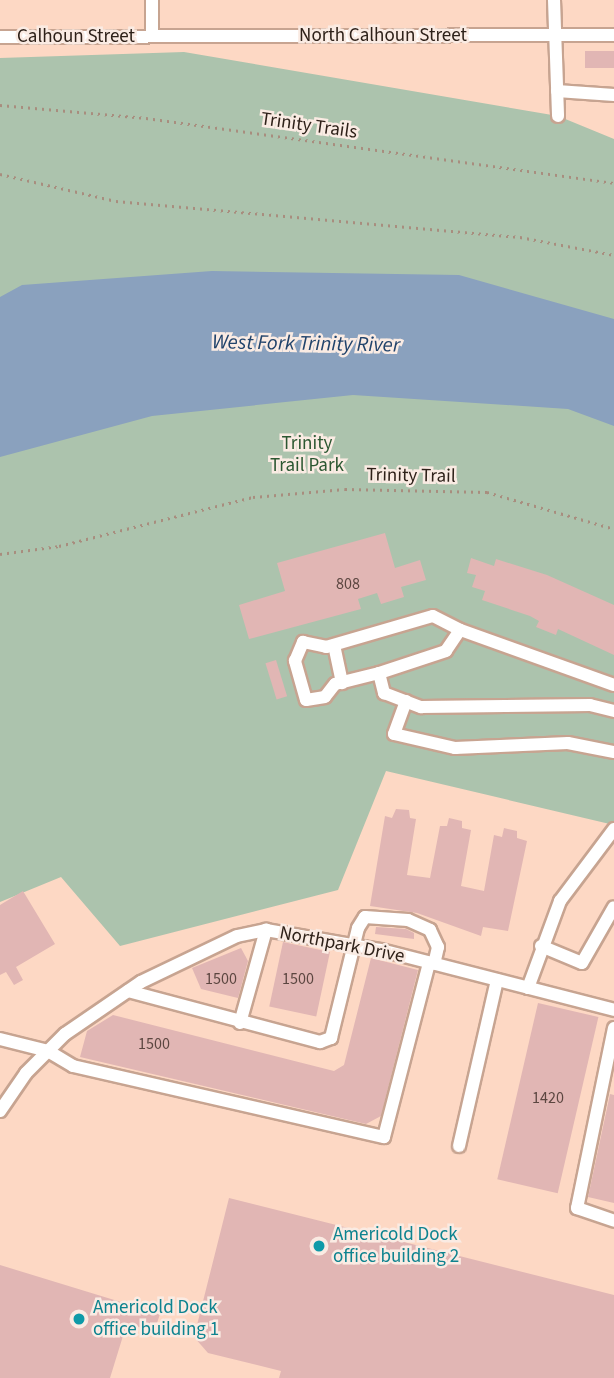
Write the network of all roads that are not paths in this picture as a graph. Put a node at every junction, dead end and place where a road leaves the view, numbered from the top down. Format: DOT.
graph roads {
  1 [pos="152,0"];
  2 [pos="554,0"];
  3 [pos="555,35"];
  4 [pos="614,35"];
  5 [pos="152,36"];
  6 [pos="0,37"];
  7 [pos="557,91"];
  8 [pos="614,95"];
  9 [pos="558,116"];
  10 [pos="460,631"];
  11 [pos="334,645"];
  12 [pos="379,673"];
  13 [pos="342,683"];
  14 [pos="614,685"];
  15 [pos="406,701"];
  16 [pos="614,711"];
  17 [pos="614,752"];
  18 [pos="614,829"];
  19 [pos="614,907"];
  20 [pos="266,930"];
  21 [pos="354,945"];
  22 [pos="541,946"];
  23 [pos="432,963"];
  24 [pos="497,980"];
  25 [pos="528,988"];
  26 [pos="128,991"];
  27 [pos="614,1010"];
  28 [pos="240,1023"];
  29 [pos="614,1028"];
  30 [pos="0,1039"];
  31 [pos="48,1051"];
  32 [pos="0,1111"];
  33 [pos="460,1146"];
  34 [pos="614,1221"];
  1 -- 5 [label="street"];
  2 -- 3 [label="street"];
  3 -- 4 [label="street, North Calhoun Street"];
  3 -- 5 [label="street, North Calhoun Street"];
  3 -- 7 [label="street"];
  5 -- 6 [label="street, Calhoun Street"];
  7 -- 8 [label="street"];
  7 -- 9 [label="street"];
  10 -- 11 [label="street"];
  10 -- 12 [label="street"];
  10 -- 14 [label="street"];
  11 -- 13 [label="street"];
  11 -- 13 [label="street"];
  12 -- 13 [label="street"];
  12 -- 15 [label="street"];
  15 -- 16 [label="street"];
  15 -- 17 [label="street"];
  18 -- 22 [label="street"];
  19 -- 22 [label="street"];
  20 -- 21 [label="street, Northpark Drive"];
  20 -- 26 [label="street, Northpark Drive"];
  20 -- 28 [label="street"];
  21 -- 23 [label="street, Northpark Drive"];
  21 -- 23 [label="street"];
  21 -- 28 [label="street"];
  22 -- 25 [label="street"];
  23 -- 24 [label="street, Northpark Drive"];
  23 -- 31 [label="street"];
  24 -- 25 [label="street, Northpark Drive"];
  24 -- 33 [label="street"];
  25 -- 27 [label="street, Northpark Drive"];
  26 -- 28 [label="street"];
  26 -- 31 [label="street, Northpark Drive"];
  29 -- 34 [label="street"];
  30 -- 31 [label="street"];
  31 -- 32 [label="street, Northpark Drive"];
}
